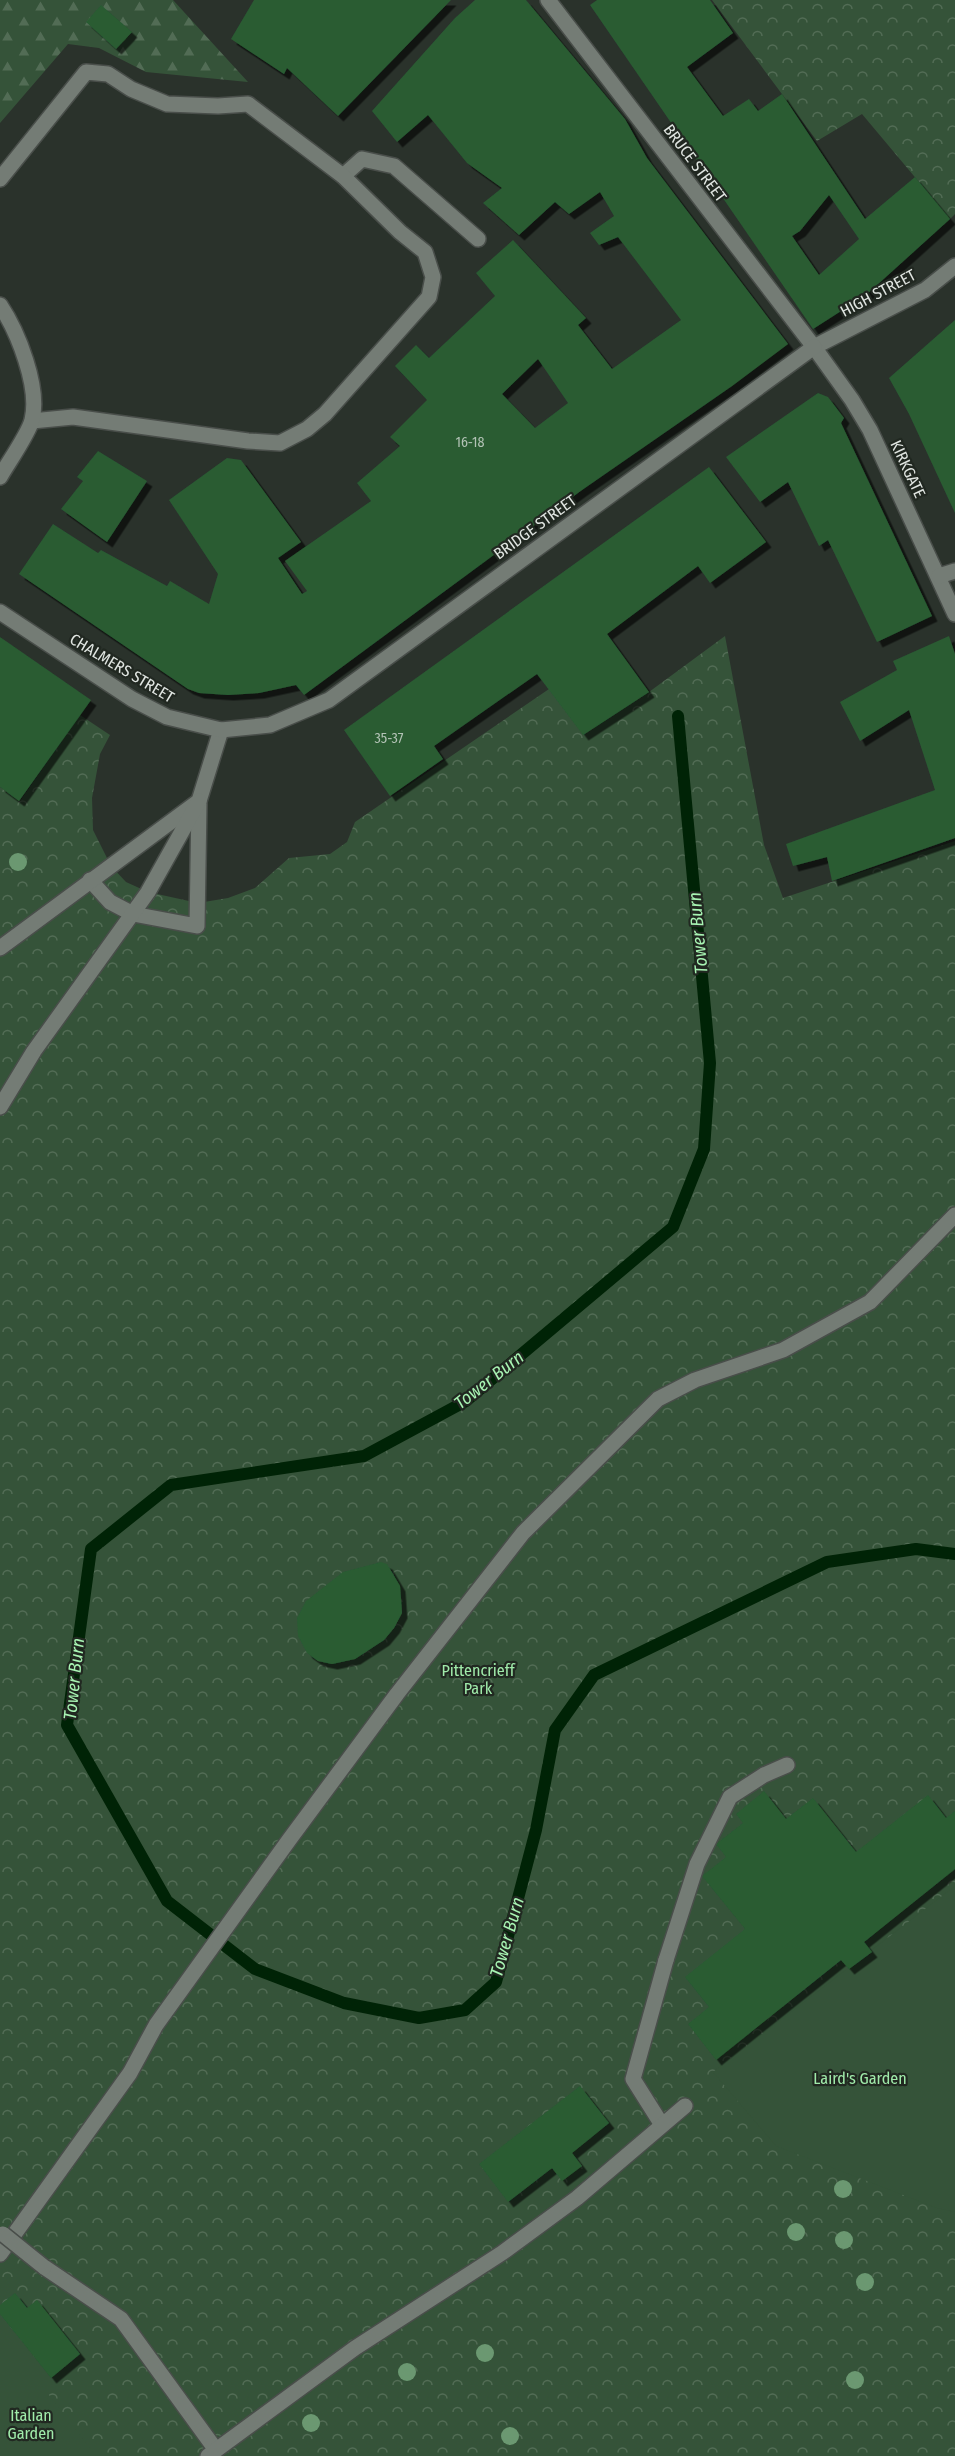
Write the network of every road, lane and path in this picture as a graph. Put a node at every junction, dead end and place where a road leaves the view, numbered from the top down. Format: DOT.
graph roads {
  1 [pos="548,0"];
  2 [pos="343,176"];
  3 [pos="0,179"];
  4 [pos="478,239"];
  5 [pos="955,266"];
  6 [pos="0,305"];
  7 [pos="814,347"];
  8 [pos="32,421"];
  9 [pos="0,477"];
  10 [pos="955,571"];
  11 [pos="939,576"];
  12 [pos="0,612"];
  13 [pos="955,614"];
  14 [pos="270,725"];
  15 [pos="221,730"];
  16 [pos="199,801"];
  17 [pos="90,880"];
  18 [pos="133,914"];
  19 [pos="0,948"];
  20 [pos="0,1107"];
  21 [pos="955,1215"];
  22 [pos="787,1765"];
  23 [pos="685,2106"];
  24 [pos="662,2125"];
  25 [pos="1,2233"];
  26 [pos="0,2254"];
  27 [pos="212,2453"];
  1 -- 7 [label="street, BRUCE STREET"];
  2 -- 3 [label="street"];
  2 -- 4 [label="street"];
  2 -- 8 [label="street"];
  5 -- 7 [label="street, HIGH STREET"];
  6 -- 8 [label="street"];
  7 -- 11 [label="street, KIRKGATE"];
  7 -- 14 [label="street, BRIDGE STREET"];
  8 -- 9 [label="street"];
  10 -- 11 [label="street"];
  11 -- 13 [label="street, KIRKGATE"];
  12 -- 15 [label="street, CHALMERS STREET"];
  14 -- 15 [label="street, CHALMERS STREET"];
  15 -- 16 [label="street"];
  16 -- 17 [label="street"];
  16 -- 18 [label="street"];
  16 -- 18 [label="street"];
  17 -- 18 [label="street"];
  17 -- 19 [label="street"];
  18 -- 20 [label="street"];
  21 -- 26 [label="street"];
  22 -- 24 [label="street"];
  23 -- 24 [label="street"];
  24 -- 27 [label="street"];
  25 -- 27 [label="street, bridge"];
}
